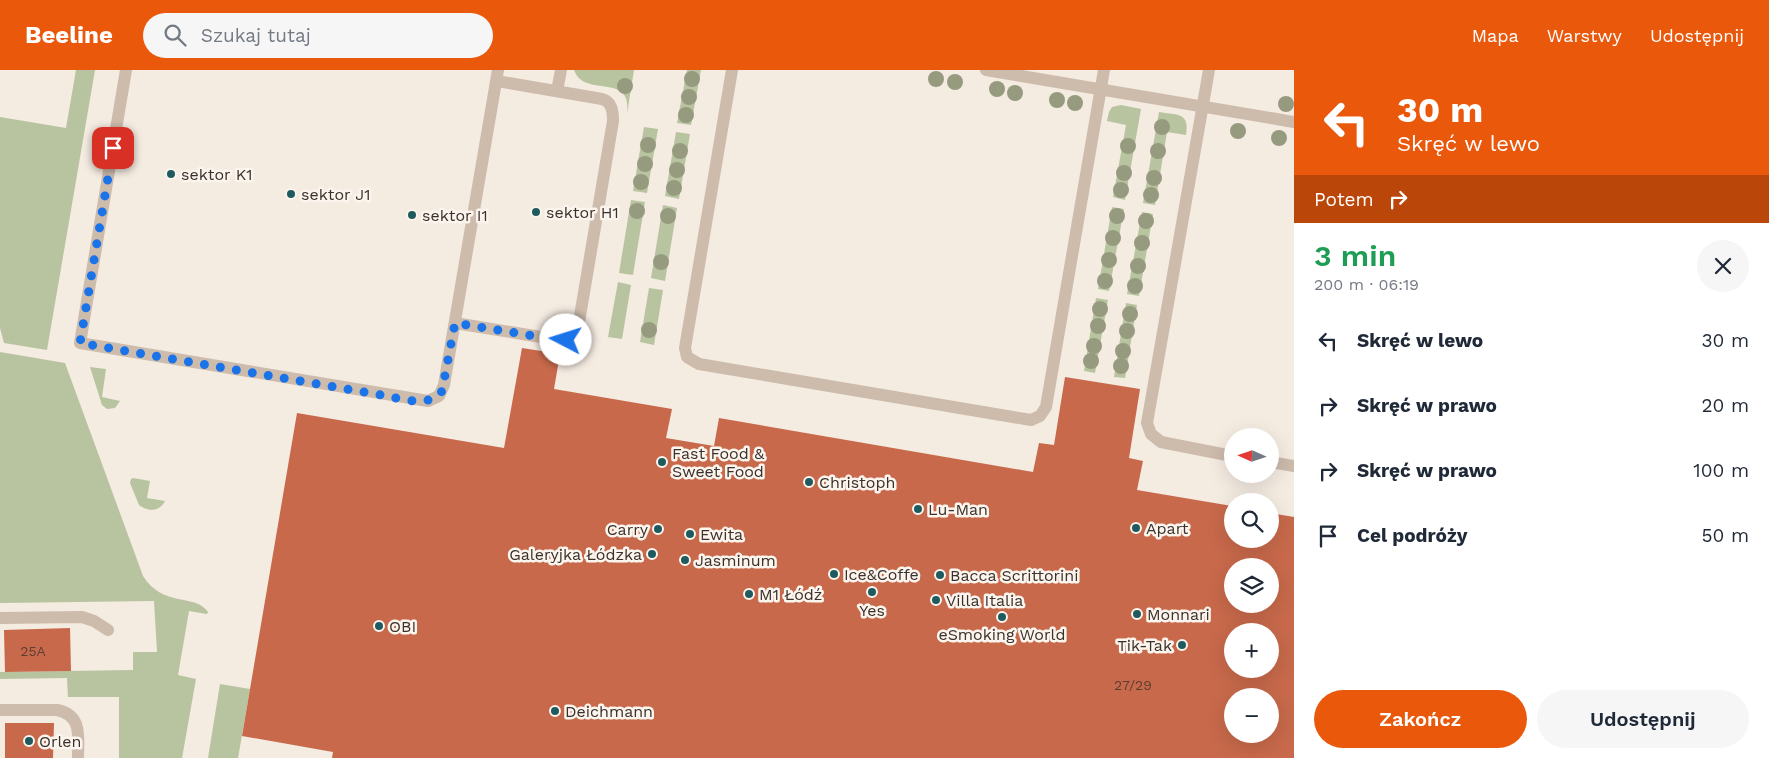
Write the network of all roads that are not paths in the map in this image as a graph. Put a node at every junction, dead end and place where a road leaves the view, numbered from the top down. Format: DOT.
graph roads {
  1 [pos="126,70"];
  2 [pos="561,70"];
  3 [pos="732,70"];
  4 [pos="986,70"];
  5 [pos="1104,70"];
  6 [pos="1209,70"];
  7 [pos="497,75"];
  8 [pos="1100,90"];
  9 [pos="557,91"];
  10 [pos="1203,107"];
  11 [pos="1294,122"];
  12 [pos="455,323"];
  13 [pos="1224,454"];
  14 [pos="1279,464"];
  15 [pos="1294,466"];
  16 [pos="0,618"];
  17 [pos="108,630"];
  18 [pos="0,710"];
  19 [pos="78,758"];
  1 -- 12 [label="lane"];
  2 -- 9 [label="lane"];
  3 -- 8 [label="lane"];
  4 -- 8 [label="lane"];
  5 -- 8 [label="lane"];
  6 -- 10 [label="lane"];
  7 -- 9 [label="lane"];
  7 -- 12 [label="lane"];
  8 -- 10 [label="lane"];
  9 -- 12 [label="lane"];
  10 -- 11 [label="lane"];
  10 -- 13 [label="lane"];
  14 -- 15 [label="lane"];
  16 -- 17 [label="lane"];
  18 -- 19 [label="lane"];
}
